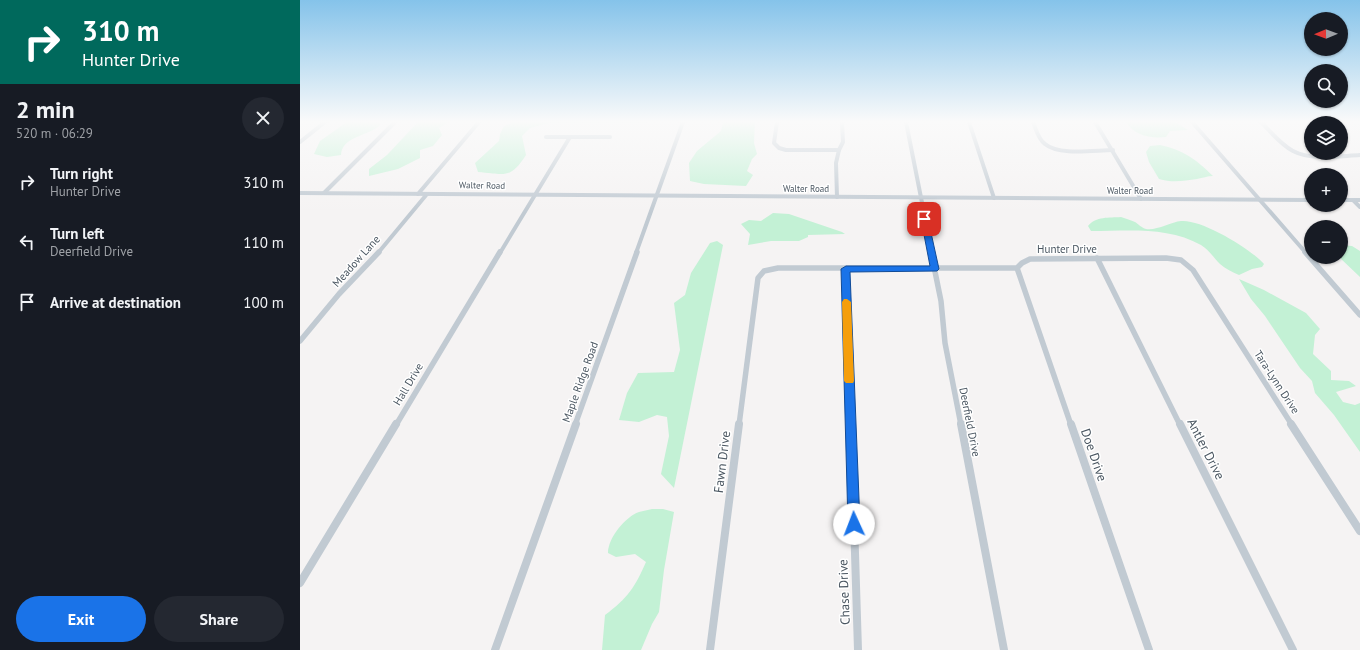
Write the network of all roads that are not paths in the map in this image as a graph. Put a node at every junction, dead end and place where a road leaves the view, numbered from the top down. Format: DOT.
graph roads {
  1 [pos="363,152"];
  2 [pos="453,152"];
  3 [pos="560,152"];
  4 [pos="672,152"];
  5 [pos="838,152"];
  6 [pos="912,152"];
  7 [pos="979,152"];
  8 [pos="1114,152"];
  9 [pos="1218,152"];
  10 [pos="1296,152"];
  11 [pos="1360,155"];
  12 [pos="300,193"];
  13 [pos="324,193"];
  14 [pos="418,194"];
  15 [pos="427,194"];
  16 [pos="534,195"];
  17 [pos="657,196"];
  18 [pos="837,197"];
  19 [pos="920,198"];
  20 [pos="994,198"];
  21 [pos="1141,199"];
  22 [pos="1260,200"];
  23 [pos="1304,200"];
  24 [pos="1348,200"];
  25 [pos="1353,200"];
  26 [pos="1360,200"];
  27 [pos="1360,207"];
  28 [pos="1098,258"];
  29 [pos="1166,258"];
  30 [pos="1017,268"];
  31 [pos="846,269"];
  32 [pos="934,269"];
  33 [pos="758,278"];
  34 [pos="1360,315"];
  35 [pos="300,341"];
  36 [pos="1360,531"];
  37 [pos="300,583"];
  38 [pos="495,650"];
  39 [pos="710,650"];
  40 [pos="858,650"];
  41 [pos="1004,650"];
  42 [pos="1149,650"];
  43 [pos="1293,650"];
  1 -- 13 [label="street"];
  2 -- 14 [label="street"];
  3 -- 16 [label="street, Hall Drive"];
  4 -- 17 [label="street, Maple Ridge Road"];
  5 -- 18 [label="street"];
  6 -- 19 [label="street, Deerfield Drive"];
  7 -- 20 [label="street"];
  8 -- 21 [label="street"];
  9 -- 22 [label="street"];
  10 -- 11 [label="street"];
  12 -- 13 [label="street, Walter Road"];
  13 -- 14 [label="street, Walter Road"];
  14 -- 15 [label="street, Walter Road"];
  15 -- 16 [label="street, Walter Road"];
  15 -- 35 [label="street, Meadow Lane"];
  16 -- 17 [label="street, Walter Road"];
  16 -- 37 [label="street, Hall Drive"];
  17 -- 18 [label="street, Walter Road"];
  17 -- 38 [label="street, Maple Ridge Road"];
  18 -- 19 [label="street, Walter Road"];
  19 -- 20 [label="street, Walter Road"];
  19 -- 32 [label="street, Deerfield Drive"];
  20 -- 21 [label="street, Walter Road"];
  21 -- 22 [label="street, Walter Road"];
  22 -- 23 [label="street, Walter Road"];
  22 -- 34 [label="street"];
  24 -- 25 [label="street"];
  25 -- 26 [label="street"];
  25 -- 27 [label="street"];
  28 -- 29 [label="street, Hunter Drive"];
  28 -- 30 [label="street, Hunter Drive"];
  28 -- 43 [label="street, Antler Drive"];
  29 -- 36 [label="street, Tara-Lynn Drive"];
  30 -- 32 [label="street, Hunter Drive"];
  30 -- 42 [label="street, Doe Drive"];
  31 -- 32 [label="street, Hunter Drive"];
  31 -- 33 [label="street, Hunter Drive"];
  31 -- 40 [label="street, Chase Drive"];
  32 -- 41 [label="street, Deerfield Drive"];
  33 -- 39 [label="street, Fawn Drive"];
}
